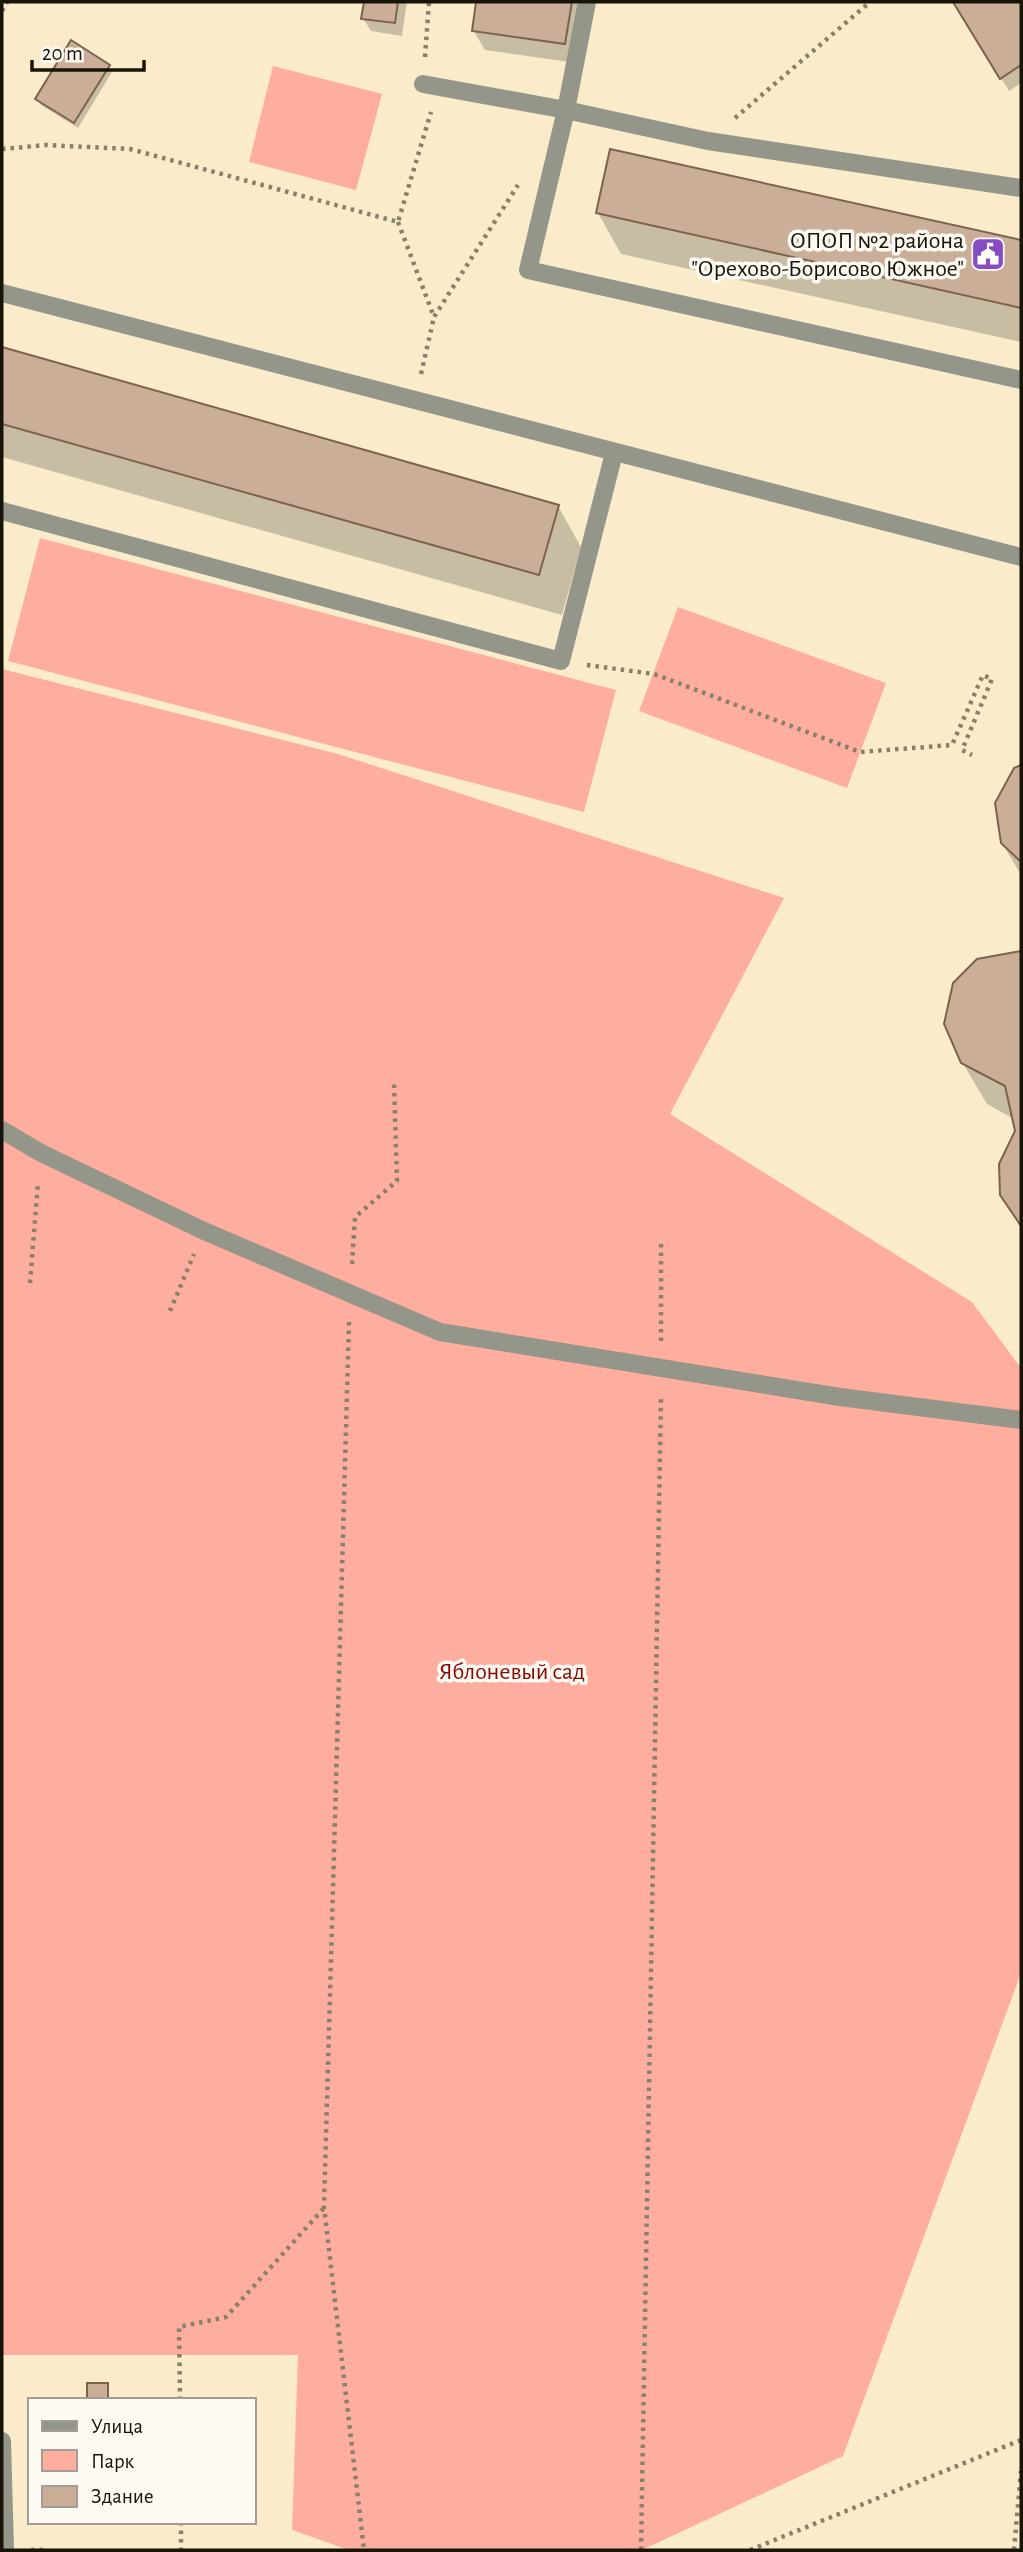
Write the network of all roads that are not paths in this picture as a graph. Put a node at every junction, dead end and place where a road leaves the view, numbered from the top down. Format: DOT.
graph roads {
  1 [pos="587,2"];
  2 [pos="431,86"];
  3 [pos="566,110"];
  4 [pos="1021,188"];
  5 [pos="2,293"];
  6 [pos="1021,380"];
  7 [pos="614,453"];
  8 [pos="2,511"];
  9 [pos="1021,557"];
  10 [pos="2,1130"];
  11 [pos="1021,1420"];
  12 [pos="2,2441"];
  13 [pos="5,2550"];
  1 -- 3 [label="lane"];
  2 -- 3 [label="lane"];
  3 -- 4 [label="lane"];
  3 -- 6 [label="lane"];
  5 -- 7 [label="lane"];
  7 -- 8 [label="lane"];
  7 -- 9 [label="lane"];
  10 -- 11 [label="lane"];
  12 -- 13 [label="lane"];
}
